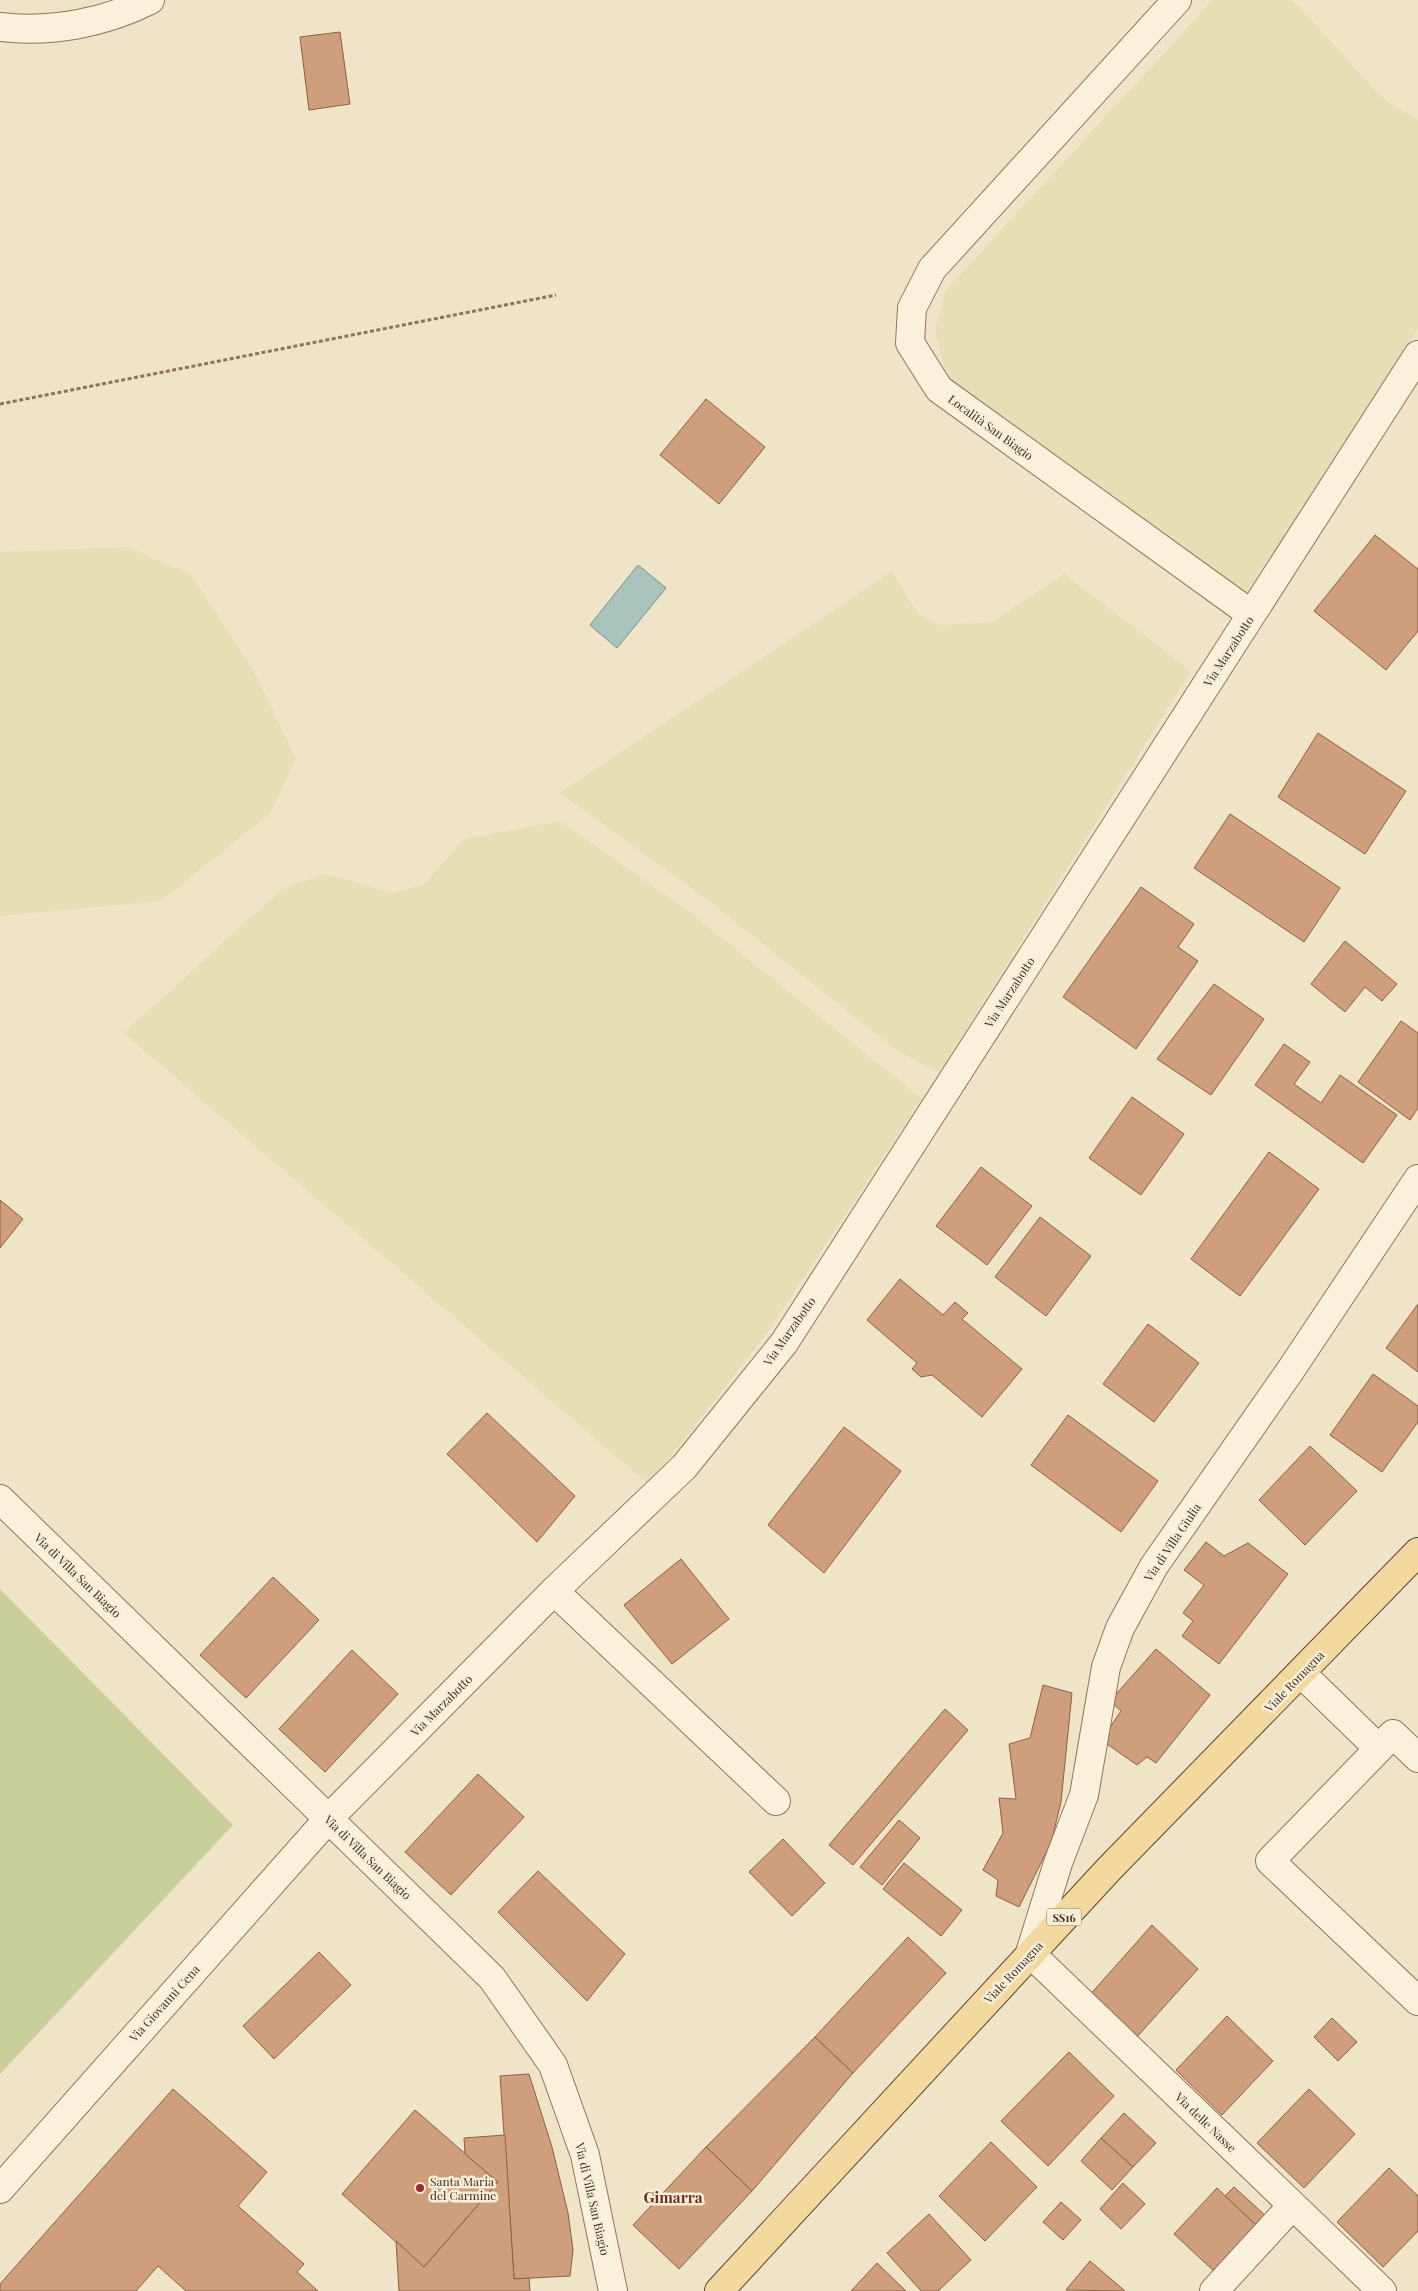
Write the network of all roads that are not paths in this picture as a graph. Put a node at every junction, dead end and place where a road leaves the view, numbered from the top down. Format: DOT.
graph roads {
  1 [pos="150,0"];
  2 [pos="1177,0"];
  3 [pos="0,26"];
  4 [pos="1418,355"];
  5 [pos="1251,614"];
  6 [pos="1418,1179"];
  7 [pos="0,1499"];
  8 [pos="1418,1552"];
  9 [pos="554,1591"];
  10 [pos="1301,1673"];
  11 [pos="1378,1748"];
  12 [pos="1418,1758"];
  13 [pos="776,1800"];
  14 [pos="329,1818"];
  15 [pos="1030,1953"];
  16 [pos="1418,2001"];
  17 [pos="0,2189"];
  18 [pos="1292,2206"];
  19 [pos="613,2291"];
  20 [pos="719,2291"];
  21 [pos="1214,2291"];
  22 [pos="1382,2291"];
  1 -- 3 [label="street"];
  2 -- 5 [label="street, Località San Biagio"];
  4 -- 5 [label="street, Via Marzabotto"];
  5 -- 9 [label="street, Via Marzabotto"];
  6 -- 15 [label="street, Via di Villa Giulia"];
  7 -- 14 [label="street, Via di Villa San Biagio"];
  8 -- 10 [label="main road, Viale Romagna / SS16"];
  9 -- 13 [label="street"];
  9 -- 14 [label="street, Via Marzabotto"];
  10 -- 11 [label="street"];
  10 -- 15 [label="main road, Viale Romagna / SS16"];
  11 -- 12 [label="street"];
  11 -- 16 [label="street"];
  14 -- 17 [label="street, Via Giovanni Cena"];
  14 -- 19 [label="street, Via di Villa San Biagio"];
  15 -- 18 [label="street, Via delle Nasse"];
  15 -- 20 [label="main road, Viale Romagna / SS16"];
  18 -- 21 [label="street"];
  18 -- 22 [label="street, Via delle Nasse"];
}
